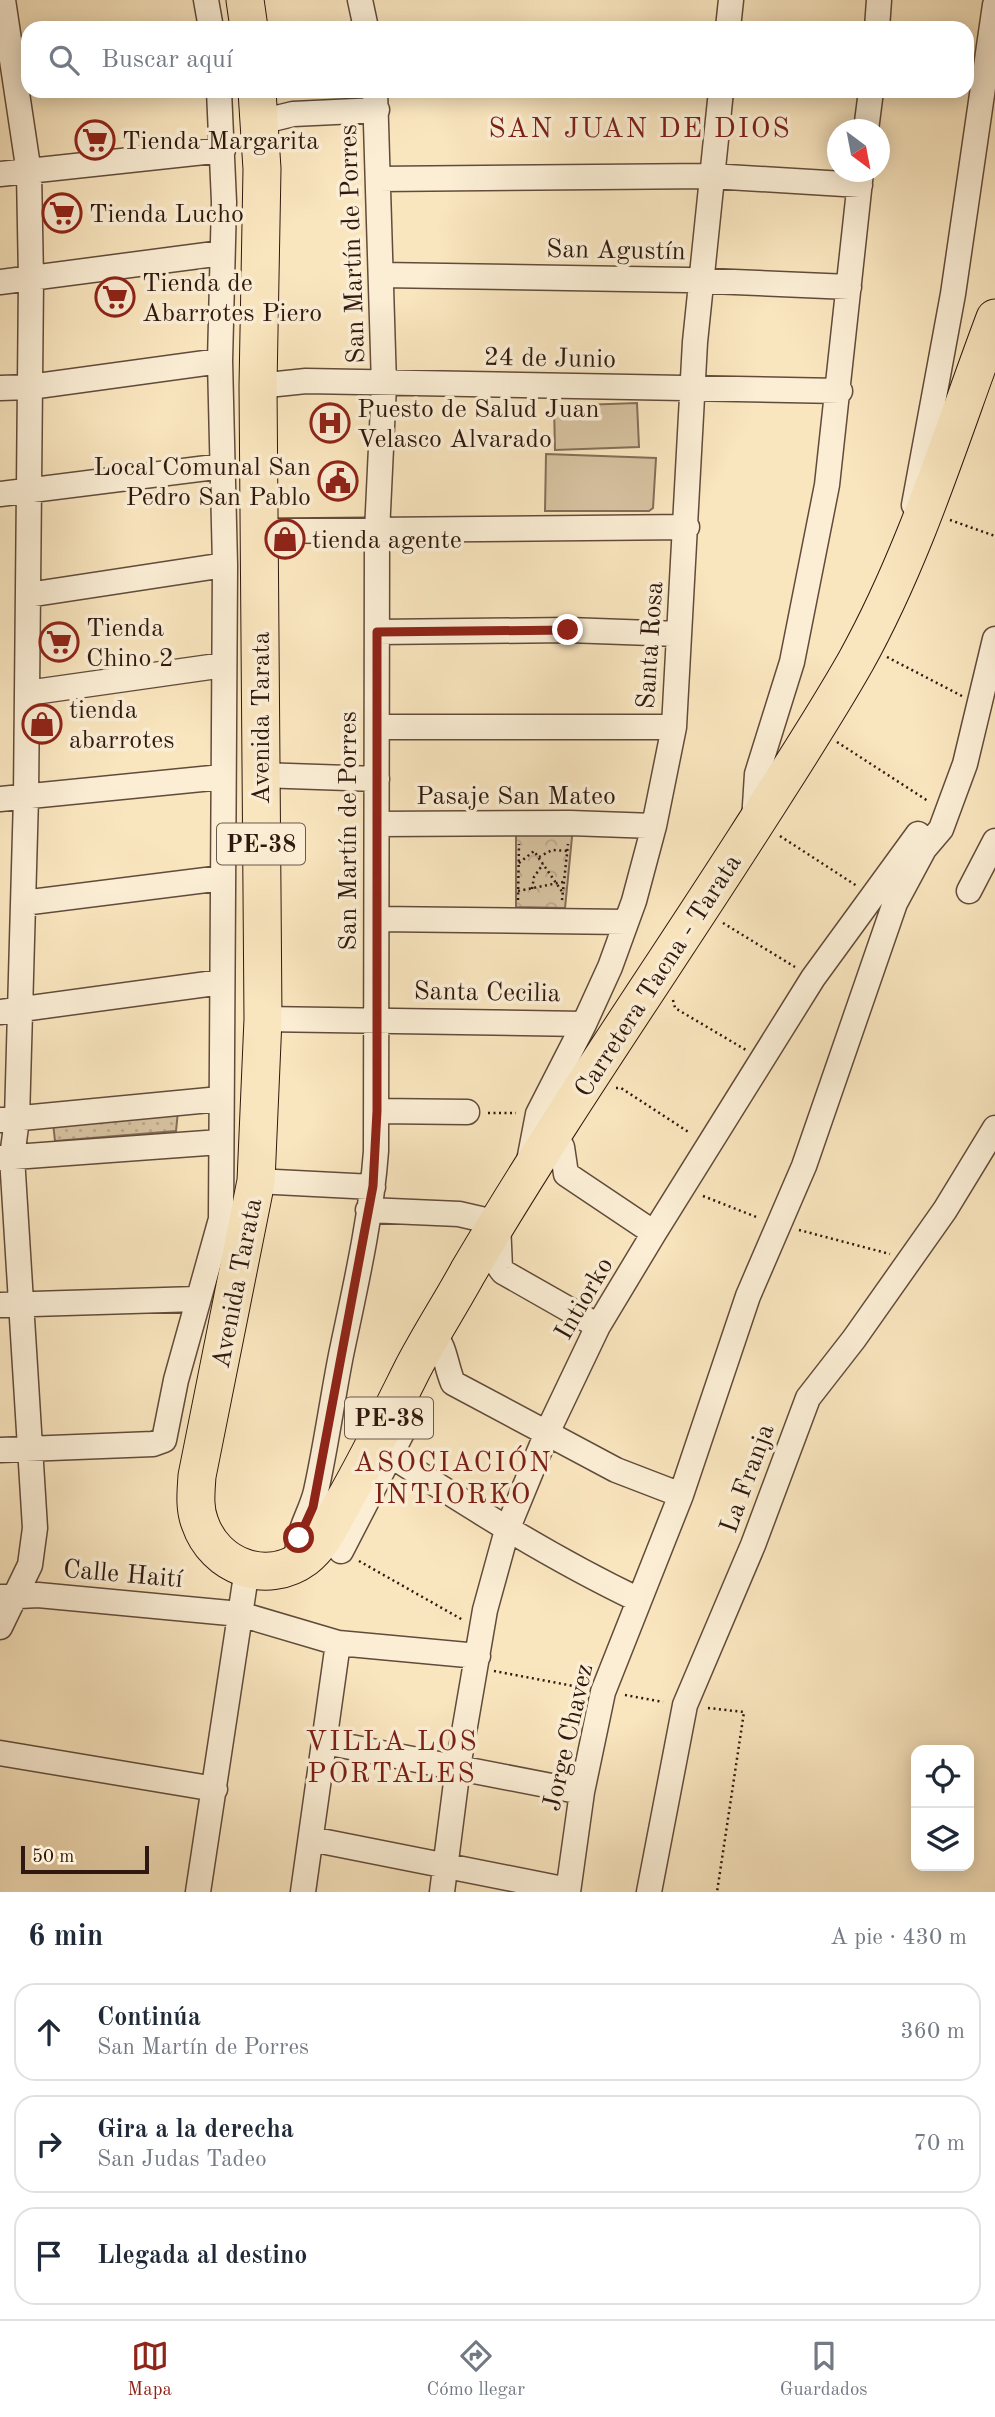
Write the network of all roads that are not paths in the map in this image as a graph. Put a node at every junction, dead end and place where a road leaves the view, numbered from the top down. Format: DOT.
graph roads {
  1 [pos="3,0"];
  2 [pos="206,0"];
  3 [pos="245,0"];
  4 [pos="360,0"];
  5 [pos="731,0"];
  6 [pos="879,0"];
  7 [pos="995,5"];
  8 [pos="210,21"];
  9 [pos="248,21"];
  10 [pos="364,21"];
  11 [pos="729,21"];
  12 [pos="878,21"];
  13 [pos="21,66"];
  14 [pos="23,98"];
  15 [pos="219,98"];
  16 [pos="720,98"];
  17 [pos="870,98"];
  18 [pos="376,100"];
  19 [pos="258,106"];
  20 [pos="867,119"];
  21 [pos="223,150"];
  22 [pos="29,173"];
  23 [pos="0,174"];
  24 [pos="711,176"];
  25 [pos="827,178"];
  26 [pos="378,179"];
  27 [pos="861,182"];
  28 [pos="222,253"];
  29 [pos="381,275"];
  30 [pos="31,279"];
  31 [pos="700,281"];
  32 [pos="0,282"];
  33 [pos="849,286"];
  34 [pos="995,318"];
  35 [pos="220,361"];
  36 [pos="384,384"];
  37 [pos="258,386"];
  38 [pos="30,387"];
  39 [pos="0,388"];
  40 [pos="693,390"];
  41 [pos="840,391"];
  42 [pos="223,466"];
  43 [pos="27,491"];
  44 [pos="0,494"];
  45 [pos="687,527"];
  46 [pos="260,531"];
  47 [pos="377,532"];
  48 [pos="905,558"];
  49 [pos="225,565"];
  50 [pos="28,595"];
  51 [pos="377,632"];
  52 [pos="679,634"];
  53 [pos="995,639"];
  54 [pos="224,665"];
  55 [pos="27,693"];
  56 [pos="377,727"];
  57 [pos="674,727"];
  58 [pos="260,775"];
  59 [pos="222,777"];
  60 [pos="377,779"];
  61 [pos="26,797"];
  62 [pos="0,799"];
  63 [pos="947,809"];
  64 [pos="377,824"];
  65 [pos="654,826"];
  66 [pos="762,828"];
  67 [pos="995,841"];
  68 [pos="222,878"];
  69 [pos="969,891"];
  70 [pos="23,903"];
  71 [pos="377,919"];
  72 [pos="626,922"];
  73 [pos="222,982"];
  74 [pos="10,1012"];
  75 [pos="263,1019"];
  76 [pos="377,1019"];
  77 [pos="584,1024"];
  78 [pos="220,1099"];
  79 [pos="377,1111"];
  80 [pos="467,1112"];
  81 [pos="8,1120"];
  82 [pos="546,1124"];
  83 [pos="995,1128"];
  84 [pos="220,1142"];
  85 [pos="6,1158"];
  86 [pos="256,1181"];
  87 [pos="370,1198"];
  88 [pos="236,1219"];
  89 [pos="498,1223"];
  90 [pos="654,1233"];
  91 [pos="197,1299"];
  92 [pos="10,1304"];
  93 [pos="598,1326"];
  94 [pos="433,1333"];
  95 [pos="398,1399"];
  96 [pos="546,1434"];
  97 [pos="29,1449"];
  98 [pos="0,1450"];
  99 [pos="390,1455"];
  100 [pos="681,1495"];
  101 [pos="507,1530"];
  102 [pos="341,1551"];
  103 [pos="299,1562"];
  104 [pos="247,1569"];
  105 [pos="639,1600"];
  106 [pos="5,1602"];
  107 [pos="240,1614"];
  108 [pos="0,1627"];
  109 [pos="338,1643"];
  110 [pos="478,1656"];
  111 [pos="325,1742"];
  112 [pos="0,1753"];
  113 [pos="458,1767"];
  114 [pos="215,1789"];
  115 [pos="582,1792"];
  116 [pos="311,1839"];
  117 [pos="444,1865"];
  118 [pos="568,1891"];
  119 [pos="198,1892"];
  120 [pos="303,1892"];
  121 [pos="442,1892"];
  122 [pos="649,1892"];
  1 -- 13 [label="street"];
  2 -- 8 [label="street"];
  3 -- 9 [label="highway"];
  4 -- 10 [label="street"];
  5 -- 11 [label="street"];
  6 -- 12 [label="street"];
  7 -- 48 [label="street"];
  14 -- 22 [label="street"];
  15 -- 21 [label="street, Avenida Tarata"];
  16 -- 24 [label="street, Santa Rosa"];
  17 -- 20 [label="street"];
  18 -- 19 [label="street"];
  18 -- 26 [label="street, San Martín de Porres"];
  19 -- 37 [label="highway, Avenida Tarata / PE-38"];
  21 -- 22 [label="street"];
  21 -- 28 [label="street, Avenida Tarata"];
  22 -- 23 [label="street"];
  22 -- 30 [label="street"];
  24 -- 25 [label="street"];
  24 -- 26 [label="street"];
  24 -- 31 [label="street, Santa Rosa"];
  26 -- 29 [label="street, San Martín de Porres"];
  27 -- 33 [label="street"];
  28 -- 30 [label="street"];
  28 -- 35 [label="street, Avenida Tarata"];
  29 -- 31 [label="street, San Agustín"];
  29 -- 36 [label="street, San Martín de Porres"];
  30 -- 32 [label="street"];
  30 -- 38 [label="street"];
  31 -- 33 [label="street, San Agustín"];
  31 -- 40 [label="street, Santa Rosa"];
  33 -- 41 [label="street"];
  34 -- 48 [label="highway, Carretera Tacna - Tarata / PE-38"];
  35 -- 38 [label="street"];
  35 -- 42 [label="street, Avenida Tarata"];
  36 -- 37 [label="street, 24 de Junio"];
  36 -- 40 [label="street, 24 de Junio"];
  36 -- 47 [label="street, San Martín de Porres"];
  37 -- 46 [label="highway, Avenida Tarata / PE-38"];
  38 -- 39 [label="street"];
  38 -- 43 [label="street"];
  40 -- 41 [label="street, 24 de Junio"];
  40 -- 45 [label="street, Santa Rosa"];
  41 -- 66 [label="street"];
  42 -- 43 [label="street"];
  42 -- 49 [label="street, Avenida Tarata"];
  43 -- 44 [label="street"];
  43 -- 50 [label="street"];
  45 -- 47 [label="street"];
  45 -- 52 [label="street, Santa Rosa"];
  46 -- 47 [label="street"];
  46 -- 58 [label="highway, Avenida Tarata / PE-38"];
  47 -- 51 [label="street, San Martín de Porres"];
  48 -- 66 [label="highway, Carretera Tacna - Tarata / PE-38"];
  49 -- 50 [label="street"];
  49 -- 54 [label="street, Avenida Tarata"];
  50 -- 55 [label="street"];
  51 -- 52 [label="street"];
  51 -- 56 [label="street, San Martín de Porres"];
  52 -- 57 [label="street, Santa Rosa"];
  53 -- 63 [label="street, Jorge Chavez"];
  54 -- 55 [label="street"];
  54 -- 59 [label="street, Avenida Tarata"];
  55 -- 61 [label="street"];
  56 -- 57 [label="street"];
  56 -- 60 [label="street, San Martín de Porres"];
  57 -- 65 [label="street, Santa Rosa"];
  58 -- 60 [label="street"];
  58 -- 75 [label="highway, Avenida Tarata / PE-38"];
  59 -- 61 [label="street"];
  59 -- 68 [label="street, Avenida Tarata"];
  60 -- 64 [label="street, San Martín de Porres"];
  61 -- 62 [label="street"];
  61 -- 70 [label="street"];
  63 -- 90 [label="street, Intiorko"];
  63 -- 100 [label="street, Jorge Chavez"];
  64 -- 65 [label="street, Pasaje San Mateo"];
  64 -- 71 [label="street, San Martín de Porres"];
  65 -- 72 [label="street, Santa Rosa"];
  66 -- 82 [label="highway, Carretera Tacna - Tarata / PE-38"];
  67 -- 69 [label="street"];
  68 -- 70 [label="street"];
  68 -- 73 [label="street, Avenida Tarata"];
  70 -- 74 [label="street"];
  71 -- 72 [label="street"];
  71 -- 76 [label="street, San Martín de Porres"];
  72 -- 77 [label="street, Santa Rosa"];
  73 -- 74 [label="street"];
  73 -- 78 [label="street, Avenida Tarata"];
  74 -- 81 [label="street"];
  75 -- 76 [label="street, Santa Cecilia"];
  75 -- 86 [label="highway, Avenida Tarata / PE-38"];
  76 -- 77 [label="street, Santa Cecilia"];
  76 -- 79 [label="street, San Martín de Porres"];
  77 -- 82 [label="street, Santa Rosa"];
  78 -- 81 [label="street"];
  78 -- 84 [label="street, Avenida Tarata"];
  79 -- 80 [label="street"];
  79 -- 87 [label="street, San Martín de Porres"];
  81 -- 85 [label="street"];
  82 -- 89 [label="highway, Carretera Tacna - Tarata / PE-38"];
  82 -- 90 [label="street"];
  83 -- 122 [label="street, La Franja"];
  84 -- 85 [label="street"];
  84 -- 88 [label="street, Avenida Tarata"];
  85 -- 92 [label="street"];
  86 -- 87 [label="street"];
  86 -- 88 [label="highway, Avenida Tarata / PE-38"];
  87 -- 89 [label="street"];
  87 -- 103 [label="street, San Martín de Porres"];
  88 -- 91 [label="street, Avenida Tarata"];
  88 -- 104 [label="highway, Avenida Tarata / PE-38"];
  89 -- 93 [label="street"];
  89 -- 94 [label="highway, Carretera Tacna - Tarata / PE-38"];
  90 -- 93 [label="street, Intiorko"];
  91 -- 92 [label="street"];
  91 -- 97 [label="street, Avenida Tarata"];
  92 -- 97 [label="street"];
  93 -- 96 [label="street, Intiorko"];
  94 -- 95 [label="highway, Carretera Tacna - Tarata / PE-38"];
  94 -- 96 [label="street"];
  95 -- 99 [label="street"];
  95 -- 103 [label="highway, Carretera Tacna - Tarata / PE-38"];
  96 -- 100 [label="street"];
  96 -- 101 [label="street, Intiorko"];
  97 -- 98 [label="street"];
  97 -- 106 [label="street"];
  99 -- 101 [label="street"];
  99 -- 102 [label="street"];
  100 -- 105 [label="street, Jorge Chavez"];
  101 -- 105 [label="street"];
  101 -- 110 [label="street, Intiorko"];
  103 -- 104 [label="highway"];
  104 -- 107 [label="street"];
  105 -- 115 [label="street, Jorge Chavez"];
  106 -- 107 [label="street, Calle Haití"];
  106 -- 108 [label="street"];
  107 -- 109 [label="street, Calle Haití"];
  107 -- 114 [label="street"];
  109 -- 110 [label="street, Calle Haití"];
  109 -- 111 [label="street"];
  110 -- 113 [label="street, Intiorko"];
  111 -- 113 [label="street"];
  111 -- 116 [label="street"];
  112 -- 114 [label="street"];
  113 -- 115 [label="street"];
  113 -- 117 [label="street, Intiorko"];
  114 -- 119 [label="street"];
  115 -- 118 [label="street, Jorge Chavez"];
  116 -- 117 [label="street"];
  116 -- 120 [label="street"];
  117 -- 118 [label="street"];
  117 -- 121 [label="street, Intiorko"];
}
